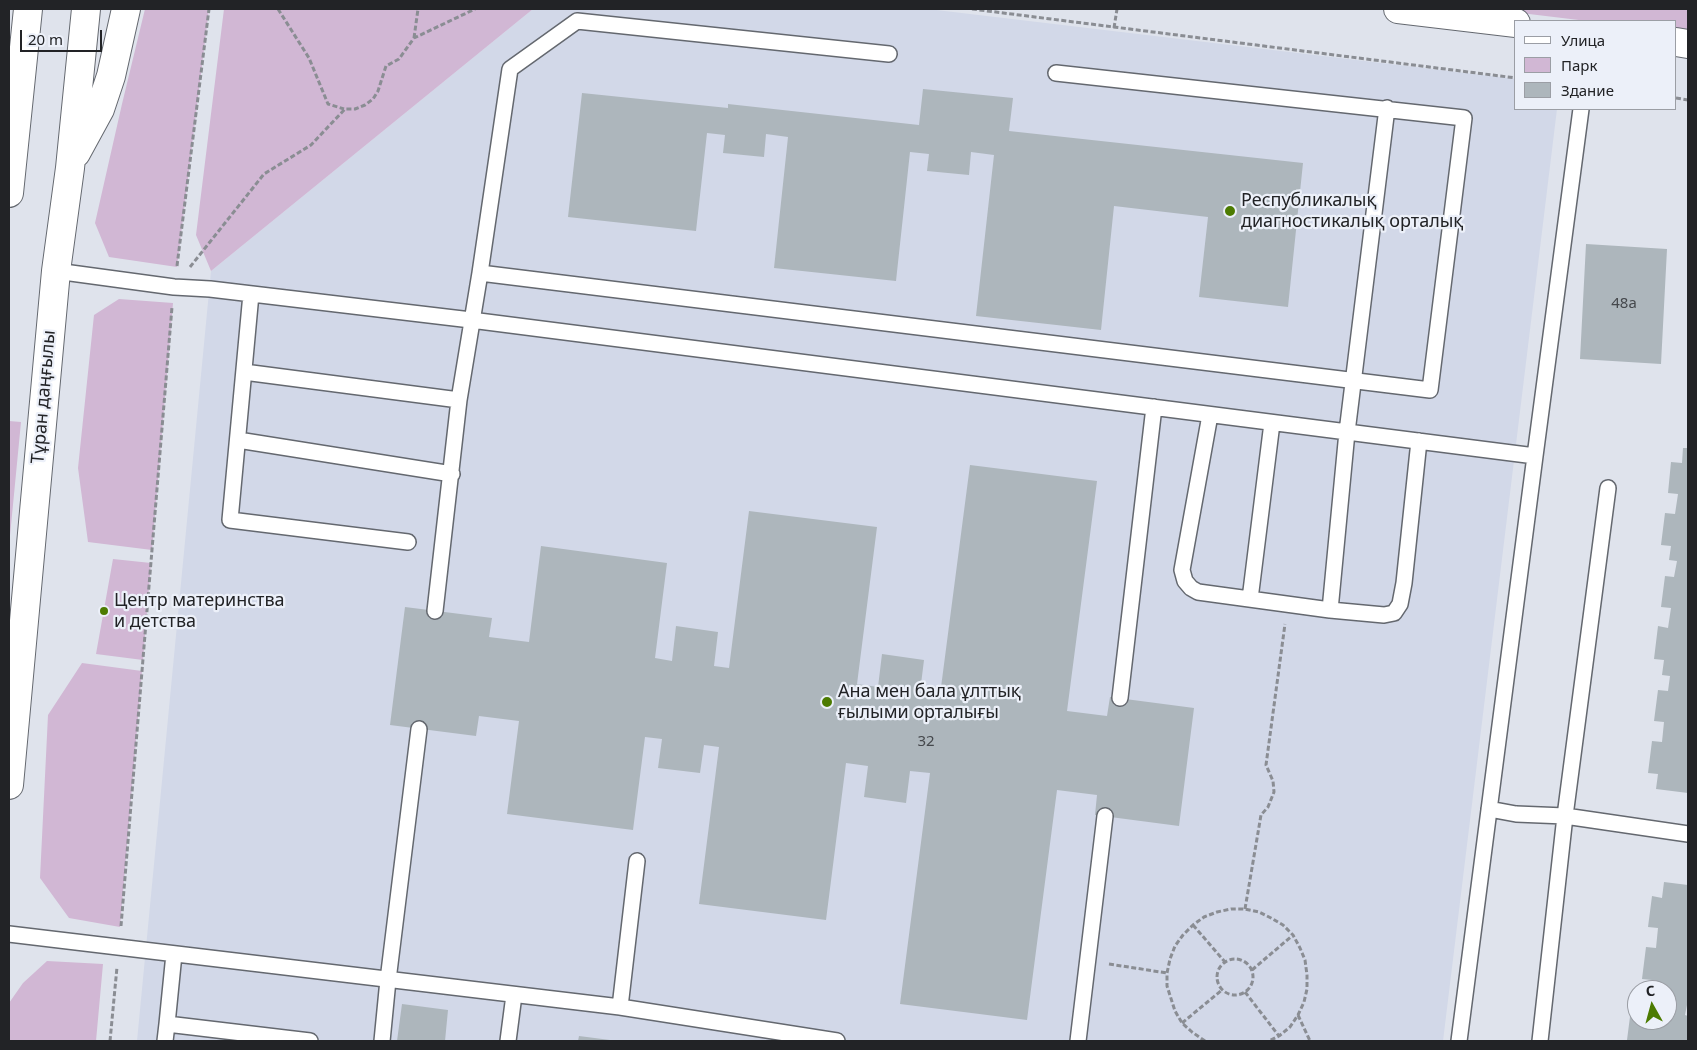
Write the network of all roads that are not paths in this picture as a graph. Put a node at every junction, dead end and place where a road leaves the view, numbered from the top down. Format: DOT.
graph roads {
  1 [pos="28,9"];
  2 [pos="86,9"];
  3 [pos="126,9"];
  4 [pos="1398,9"];
  5 [pos="1481,14"];
  6 [pos="1514,22"];
  7 [pos="9,52"];
  8 [pos="889,54"];
  9 [pos="1056,72"];
  10 [pos="19,92"];
  11 [pos="1388,108"];
  12 [pos="1581,110"];
  13 [pos="70,168"];
  14 [pos="9,193"];
  15 [pos="56,271"];
  16 [pos="480,273"];
  17 [pos="251,294"];
  18 [pos="472,320"];
  19 [pos="244,372"];
  20 [pos="1353,382"];
  21 [pos="459,400"];
  22 [pos="1154,408"];
  23 [pos="1210,415"];
  24 [pos="1272,423"];
  25 [pos="1347,432"];
  26 [pos="238,440"];
  27 [pos="1419,441"];
  28 [pos="1535,456"];
  29 [pos="452,474"];
  30 [pos="1608,488"];
  31 [pos="408,542"];
  32 [pos="1250,599"];
  33 [pos="1330,610"];
  34 [pos="435,611"];
  35 [pos="1120,698"];
  36 [pos="419,729"];
  37 [pos="9,785"];
  38 [pos="1489,809"];
  39 [pos="1105,816"];
  40 [pos="1565,816"];
  41 [pos="1688,834"];
  42 [pos="637,861"];
  43 [pos="9,934"];
  44 [pos="174,954"];
  45 [pos="388,980"];
  46 [pos="514,995"];
  47 [pos="620,1007"];
  48 [pos="167,1024"];
  49 [pos="165,1041"];
  50 [pos="310,1041"];
  51 [pos="382,1041"];
  52 [pos="508,1041"];
  53 [pos="837,1041"];
  54 [pos="1078,1041"];
  55 [pos="1460,1041"];
  56 [pos="1540,1041"];
  1 -- 10 [label="main road"];
  2 -- 13 [label="main road, Тұран даңғылы"];
  3 -- 13 [label="main road"];
  4 -- 5 [label="main road"];
  5 -- 6 [label="main road"];
  7 -- 10 [label="main road"];
  8 -- 16 [label="lane"];
  9 -- 11 [label="lane"];
  10 -- 14 [label="main road"];
  11 -- 20 [label="lane"];
  11 -- 20 [label="lane"];
  12 -- 28 [label="lane"];
  13 -- 15 [label="main road, Тұран даңғылы"];
  15 -- 17 [label="lane"];
  15 -- 37 [label="main road, Тұран даңғылы"];
  16 -- 18 [label="lane"];
  16 -- 20 [label="lane"];
  17 -- 18 [label="lane"];
  17 -- 19 [label="lane"];
  18 -- 21 [label="lane"];
  18 -- 22 [label="lane"];
  19 -- 21 [label="lane"];
  19 -- 26 [label="lane"];
  20 -- 25 [label="lane"];
  21 -- 29 [label="lane"];
  22 -- 23 [label="lane"];
  22 -- 35 [label="lane"];
  23 -- 24 [label="lane"];
  23 -- 32 [label="lane"];
  24 -- 25 [label="lane"];
  24 -- 32 [label="lane"];
  25 -- 27 [label="lane"];
  25 -- 33 [label="lane"];
  26 -- 29 [label="lane"];
  26 -- 31 [label="lane"];
  27 -- 28 [label="lane"];
  27 -- 33 [label="lane"];
  28 -- 38 [label="lane"];
  29 -- 34 [label="lane"];
  30 -- 40 [label="lane"];
  32 -- 33 [label="lane"];
  36 -- 45 [label="lane"];
  38 -- 40 [label="lane"];
  38 -- 55 [label="lane"];
  39 -- 54 [label="lane"];
  40 -- 41 [label="lane"];
  40 -- 56 [label="lane"];
  42 -- 47 [label="lane"];
  43 -- 44 [label="lane"];
  44 -- 45 [label="lane"];
  44 -- 48 [label="lane"];
  45 -- 46 [label="lane"];
  45 -- 51 [label="lane"];
  46 -- 47 [label="lane"];
  46 -- 52 [label="lane"];
  47 -- 53 [label="lane"];
  48 -- 49 [label="lane"];
  48 -- 50 [label="lane"];
}
